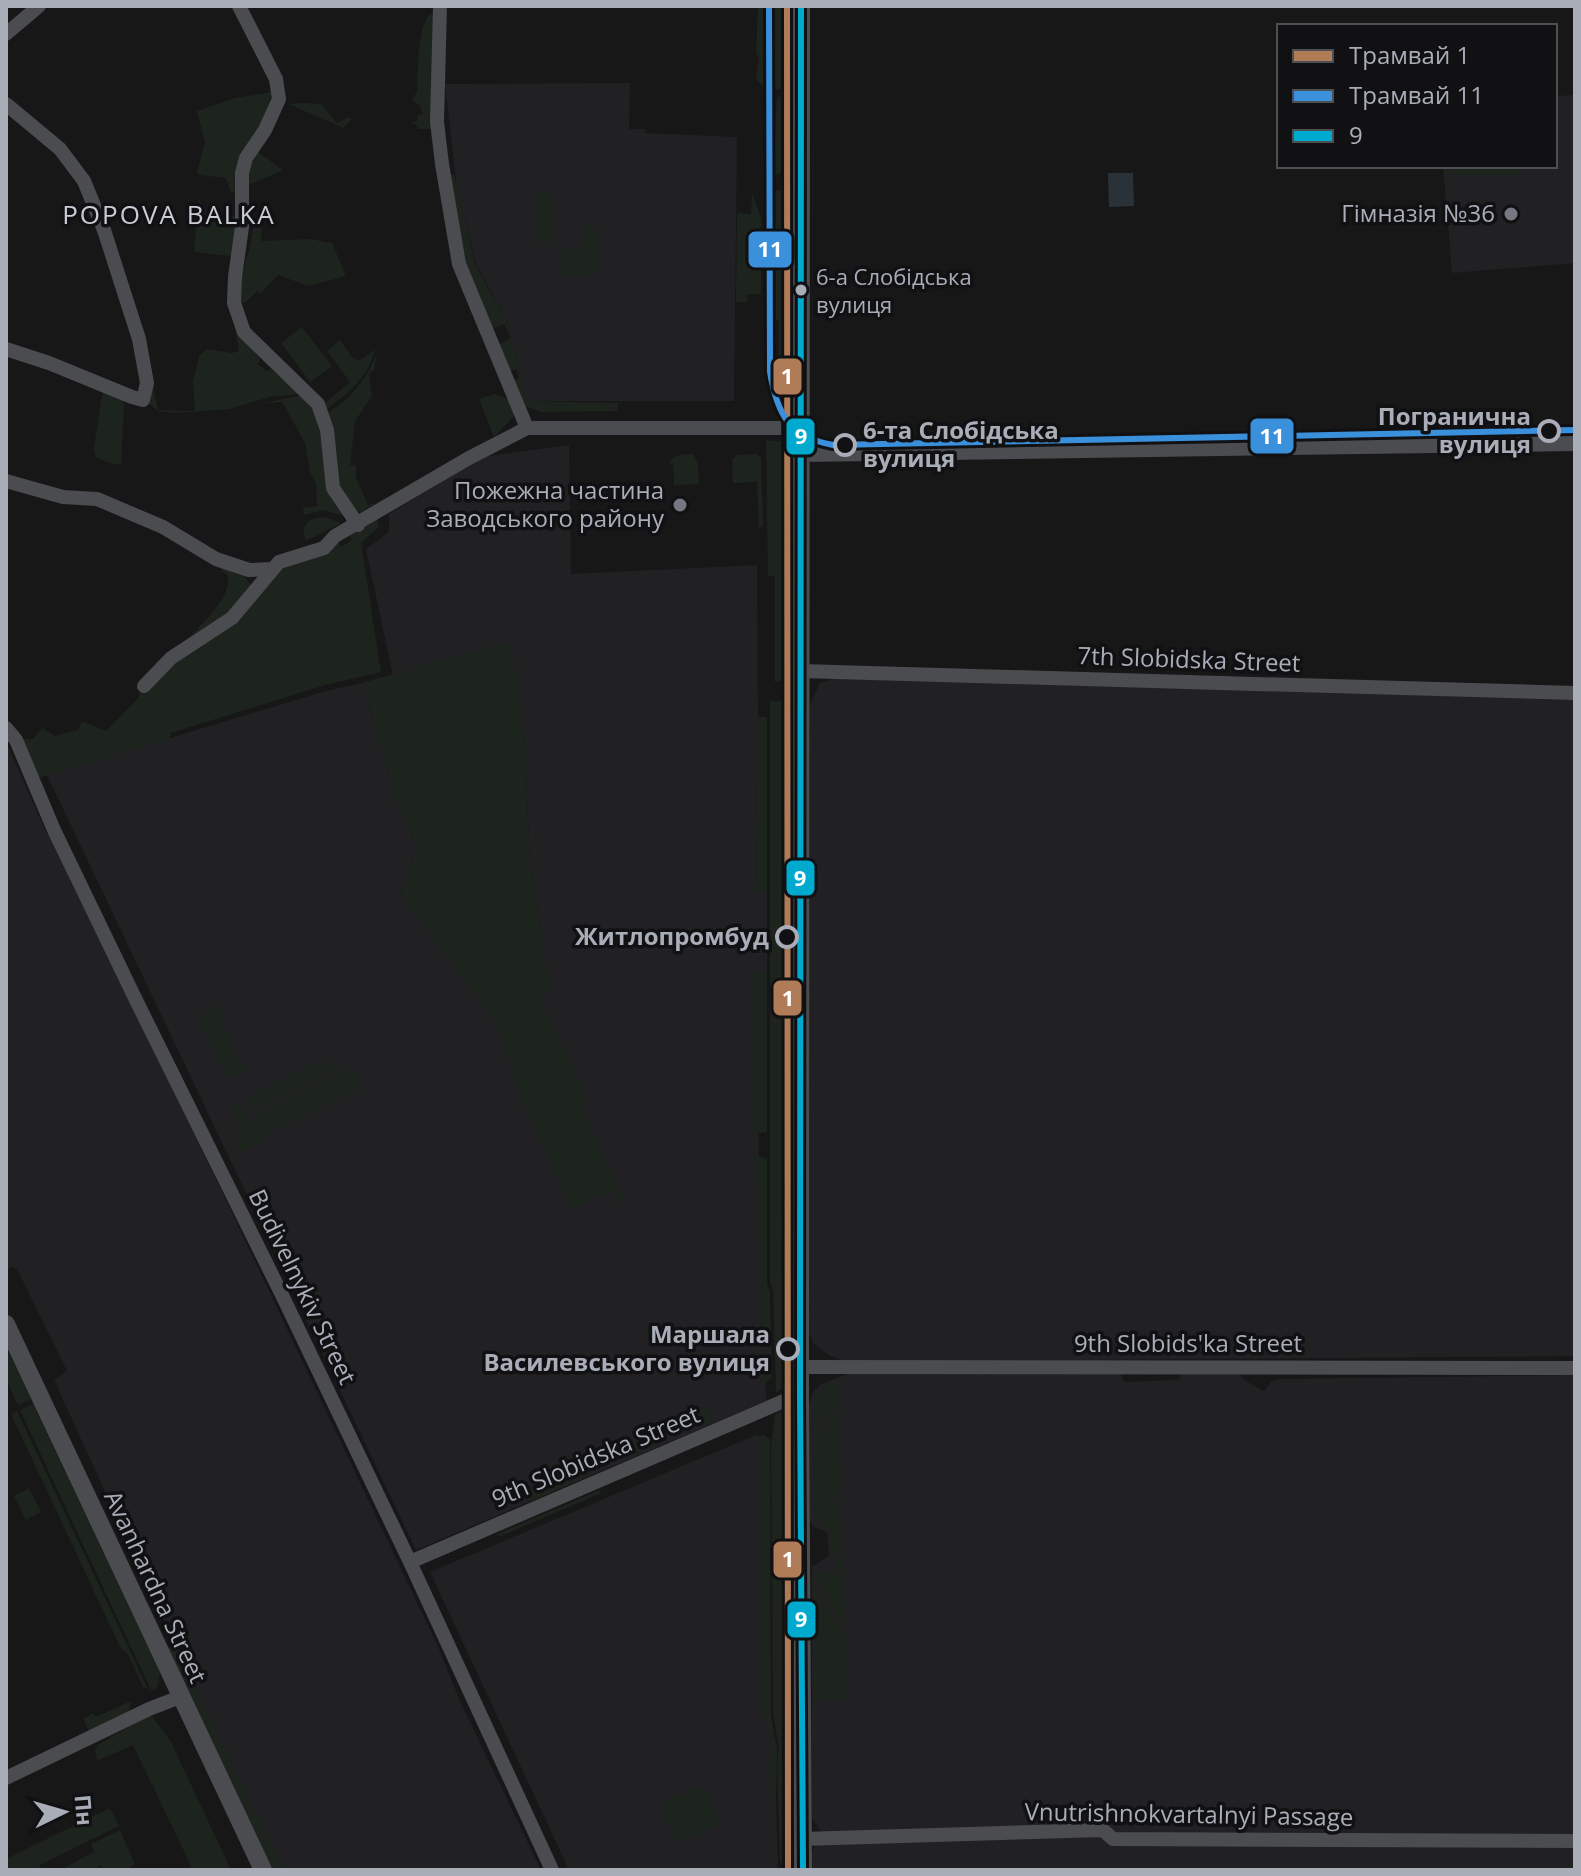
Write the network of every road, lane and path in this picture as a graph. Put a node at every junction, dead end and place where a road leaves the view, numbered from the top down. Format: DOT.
graph roads {
  1 [pos="39,6"];
  2 [pos="239,6"];
  3 [pos="440,6"];
  4 [pos="801,6"];
  5 [pos="6,34"];
  6 [pos="6,104"];
  7 [pos="6,349"];
  8 [pos="527,428"];
  9 [pos="802,428"];
  10 [pos="1575,442"];
  11 [pos="802,453"];
  12 [pos="6,481"];
  13 [pos="358,525"];
  14 [pos="273,569"];
  15 [pos="801,671"];
  16 [pos="144,686"];
  17 [pos="1575,693"];
  18 [pos="6,728"];
  19 [pos="6,1324"];
  20 [pos="801,1367"];
  21 [pos="1575,1368"];
  22 [pos="800,1394"];
  23 [pos="410,1562"];
  24 [pos="180,1697"];
  25 [pos="7,1776"];
  26 [pos="802,1839"];
  27 [pos="1575,1841"];
  28 [pos="263,1870"];
  29 [pos="552,1870"];
  30 [pos="803,1870"];
  1 -- 5 [label="street"];
  2 -- 13 [label="street"];
  3 -- 8 [label="street"];
  4 -- 9 [label="street"];
  6 -- 7 [label="street"];
  8 -- 9 [label="street"];
  8 -- 13 [label="street"];
  9 -- 11 [label="street"];
  10 -- 11 [label="street"];
  11 -- 15 [label="street"];
  12 -- 14 [label="street"];
  13 -- 14 [label="street"];
  14 -- 16 [label="street"];
  15 -- 17 [label="street, 7th Slobidska Street"];
  15 -- 20 [label="street"];
  18 -- 23 [label="street, Budivelnykiv Street"];
  19 -- 24 [label="street, Avanhardna Street"];
  20 -- 21 [label="street, 9th Slobids'ka Street"];
  20 -- 22 [label="street"];
  22 -- 23 [label="street, 9th Slobidska Street"];
  22 -- 26 [label="street"];
  23 -- 29 [label="street, Budivelnykiv Street"];
  24 -- 25 [label="street"];
  24 -- 28 [label="street, Avanhardna Street"];
  26 -- 27 [label="street, Vnutrishnokvartalnyi Passage"];
  26 -- 30 [label="street"];
}
